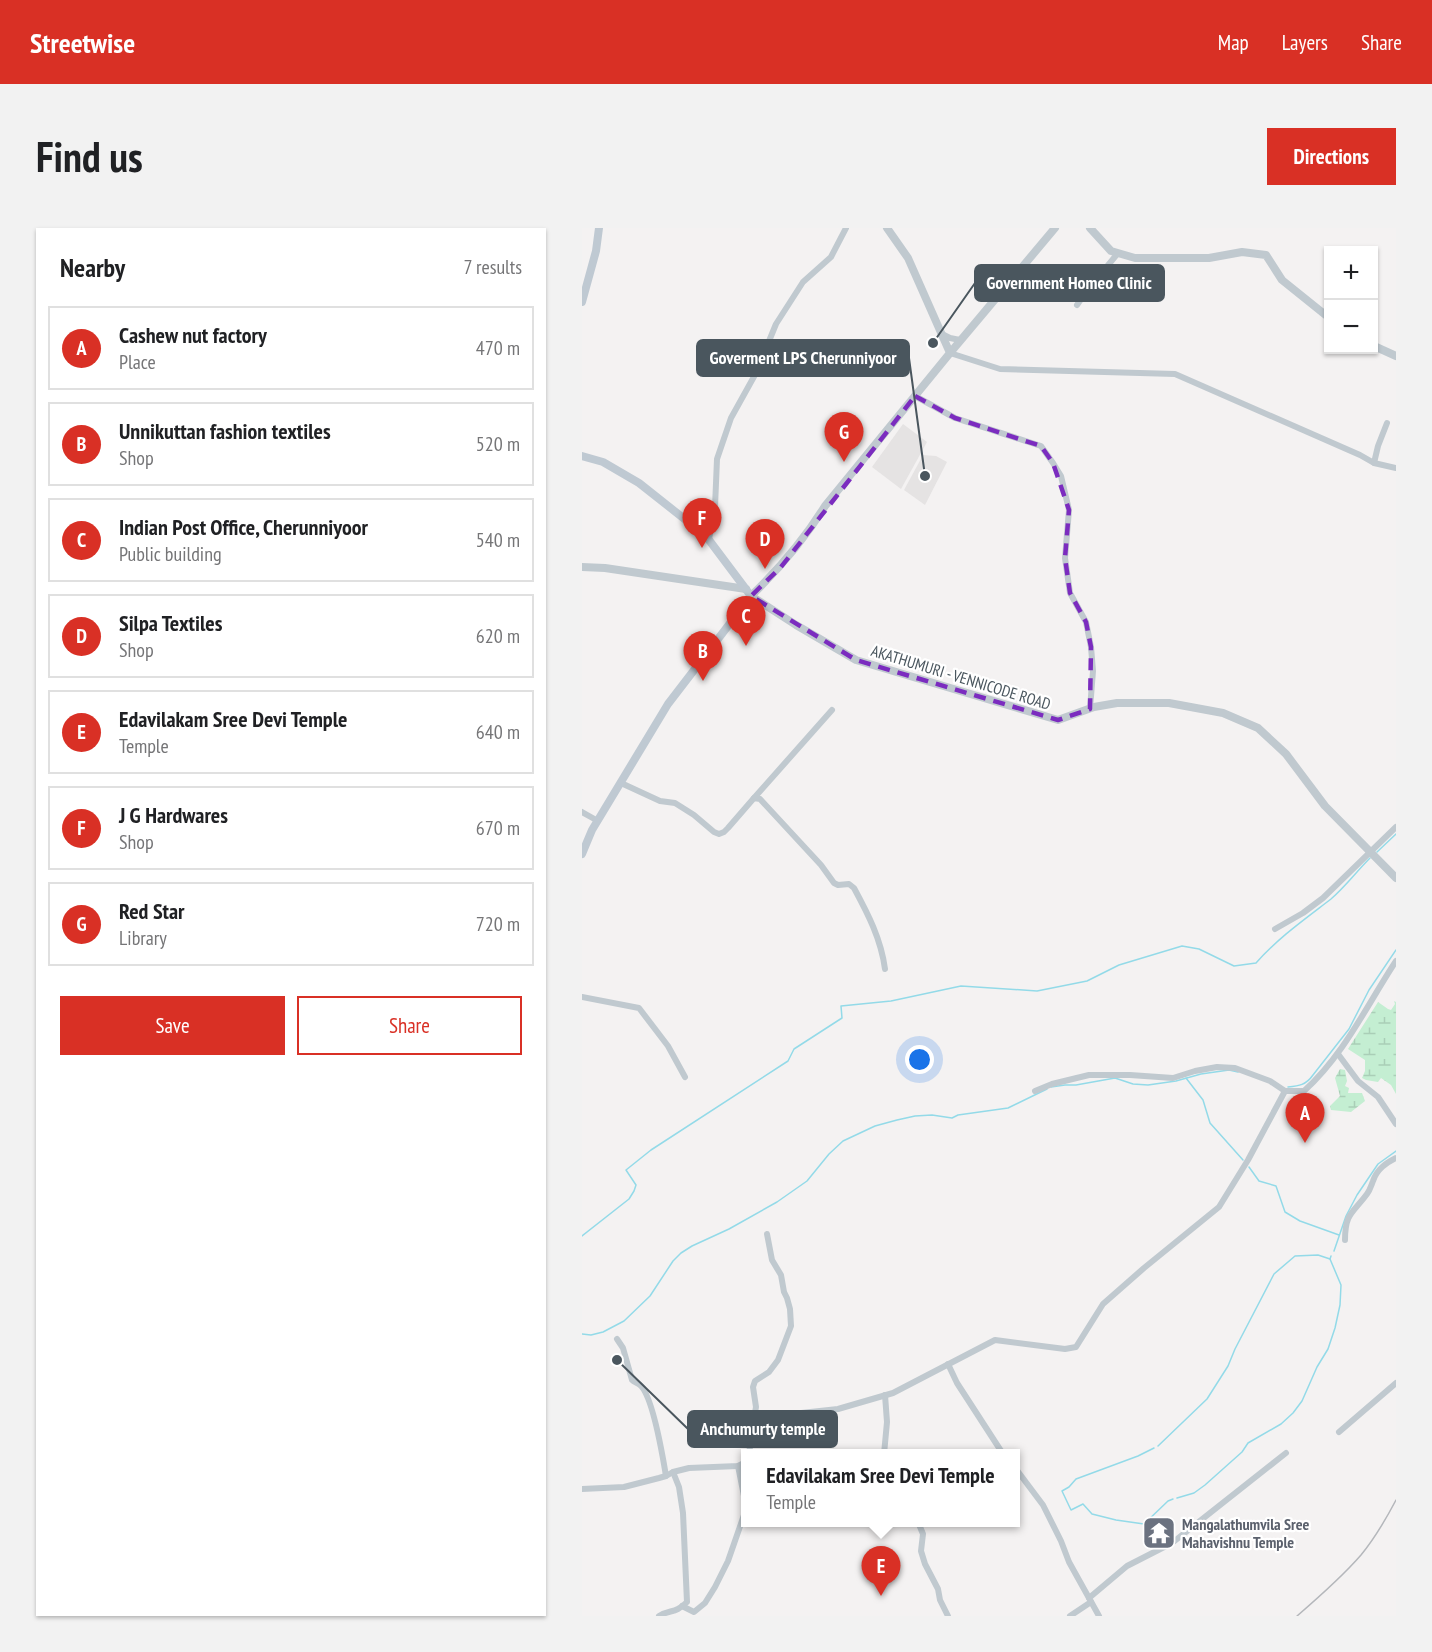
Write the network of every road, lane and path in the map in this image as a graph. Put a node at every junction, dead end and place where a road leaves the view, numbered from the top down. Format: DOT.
graph roads {
  1 [pos="599,228"];
  2 [pos="846,228"];
  3 [pos="887,228"];
  4 [pos="1055,228"];
  5 [pos="1090,228"];
  6 [pos="1118,253"];
  7 [pos="582,302"];
  8 [pos="1077,305"];
  9 [pos="1324,313"];
  10 [pos="942,334"];
  11 [pos="960,339"];
  12 [pos="1378,348"];
  13 [pos="950,353"];
  14 [pos="1396,356"];
  15 [pos="915,396"];
  16 [pos="1388,423"];
  17 [pos="582,456"];
  18 [pos="1374,463"];
  19 [pos="1396,468"];
  20 [pos="709,539"];
  21 [pos="582,567"];
  22 [pos="748,593"];
  23 [pos="1090,709"];
  24 [pos="832,710"];
  25 [pos="621,783"];
  26 [pos="754,798"];
  27 [pos="582,812"];
  28 [pos="598,821"];
  29 [pos="1396,827"];
  30 [pos="1369,852"];
  31 [pos="582,854"];
  32 [pos="1396,878"];
  33 [pos="1275,929"];
  34 [pos="1396,961"];
  35 [pos="885,969"];
  36 [pos="582,997"];
  37 [pos="1338,1054"];
  38 [pos="685,1077"];
  39 [pos="1035,1091"];
  40 [pos="1285,1091"];
  41 [pos="1396,1124"];
  42 [pos="1396,1158"];
  43 [pos="767,1234"];
  44 [pos="1345,1240"];
  45 [pos="617,1339"];
  46 [pos="948,1364"];
  47 [pos="1396,1383"];
  48 [pos="885,1395"];
  49 [pos="754,1418"];
  50 [pos="1339,1432"];
  51 [pos="750,1449"];
  52 [pos="884,1449"];
  53 [pos="1000,1449"];
  54 [pos="1286,1453"];
  55 [pos="741,1464"];
  56 [pos="738,1466"];
  57 [pos="673,1472"];
  58 [pos="1020,1475"];
  59 [pos="666,1476"];
  60 [pos="741,1481"];
  61 [pos="582,1489"];
  62 [pos="741,1524"];
  63 [pos="920,1527"];
  64 [pos="1090,1600"];
  65 [pos="682,1606"];
  66 [pos="659,1616"];
  67 [pos="948,1616"];
  68 [pos="1070,1616"];
  69 [pos="1099,1616"];
  1 -- 7 [label="main road"];
  2 -- 20 [label="street"];
  3 -- 10 [label="street"];
  4 -- 11 [label="street"];
  5 -- 6 [label="street"];
  6 -- 8 [label="street"];
  6 -- 9 [label="street"];
  10 -- 11 [label="street"];
  10 -- 13 [label="street"];
  11 -- 13 [label="street"];
  12 -- 14 [label="street"];
  13 -- 15 [label="street"];
  13 -- 18 [label="street"];
  15 -- 22 [label="street"];
  15 -- 23 [label="street"];
  16 -- 18 [label="street"];
  17 -- 20 [label="main road"];
  18 -- 19 [label="street"];
  20 -- 22 [label="main road"];
  21 -- 22 [label="street"];
  22 -- 23 [label="street, AKATHUMURI - VENNICODE ROAD"];
  22 -- 25 [label="main road"];
  23 -- 30 [label="street, AKATHUMURI - VENNICODE ROAD"];
  24 -- 26 [label="street"];
  25 -- 26 [label="street"];
  25 -- 28 [label="main road"];
  26 -- 35 [label="street"];
  27 -- 28 [label="street"];
  28 -- 31 [label="main road"];
  29 -- 30 [label="street"];
  30 -- 32 [label="street, AKATHUMURI - VENNICODE ROAD"];
  30 -- 33 [label="street"];
  34 -- 37 [label="street"];
  36 -- 38 [label="street"];
  37 -- 40 [label="street"];
  37 -- 41 [label="street"];
  39 -- 40 [label="street"];
  40 -- 46 [label="street"];
  42 -- 44 [label="street"];
  43 -- 49 [label="street"];
  45 -- 59 [label="street"];
  46 -- 48 [label="street"];
  46 -- 53 [label="street"];
  47 -- 50 [label="street"];
  48 -- 49 [label="street"];
  48 -- 52 [label="street"];
  49 -- 51 [label="street"];
  54 -- 64 [label="street"];
  55 -- 56 [label="street"];
  56 -- 57 [label="street"];
  56 -- 60 [label="street"];
  57 -- 59 [label="street"];
  57 -- 65 [label="street"];
  58 -- 64 [label="street"];
  59 -- 61 [label="street"];
  62 -- 65 [label="street"];
  63 -- 67 [label="street"];
  64 -- 68 [label="street"];
  64 -- 69 [label="street"];
  65 -- 66 [label="street"];
}
